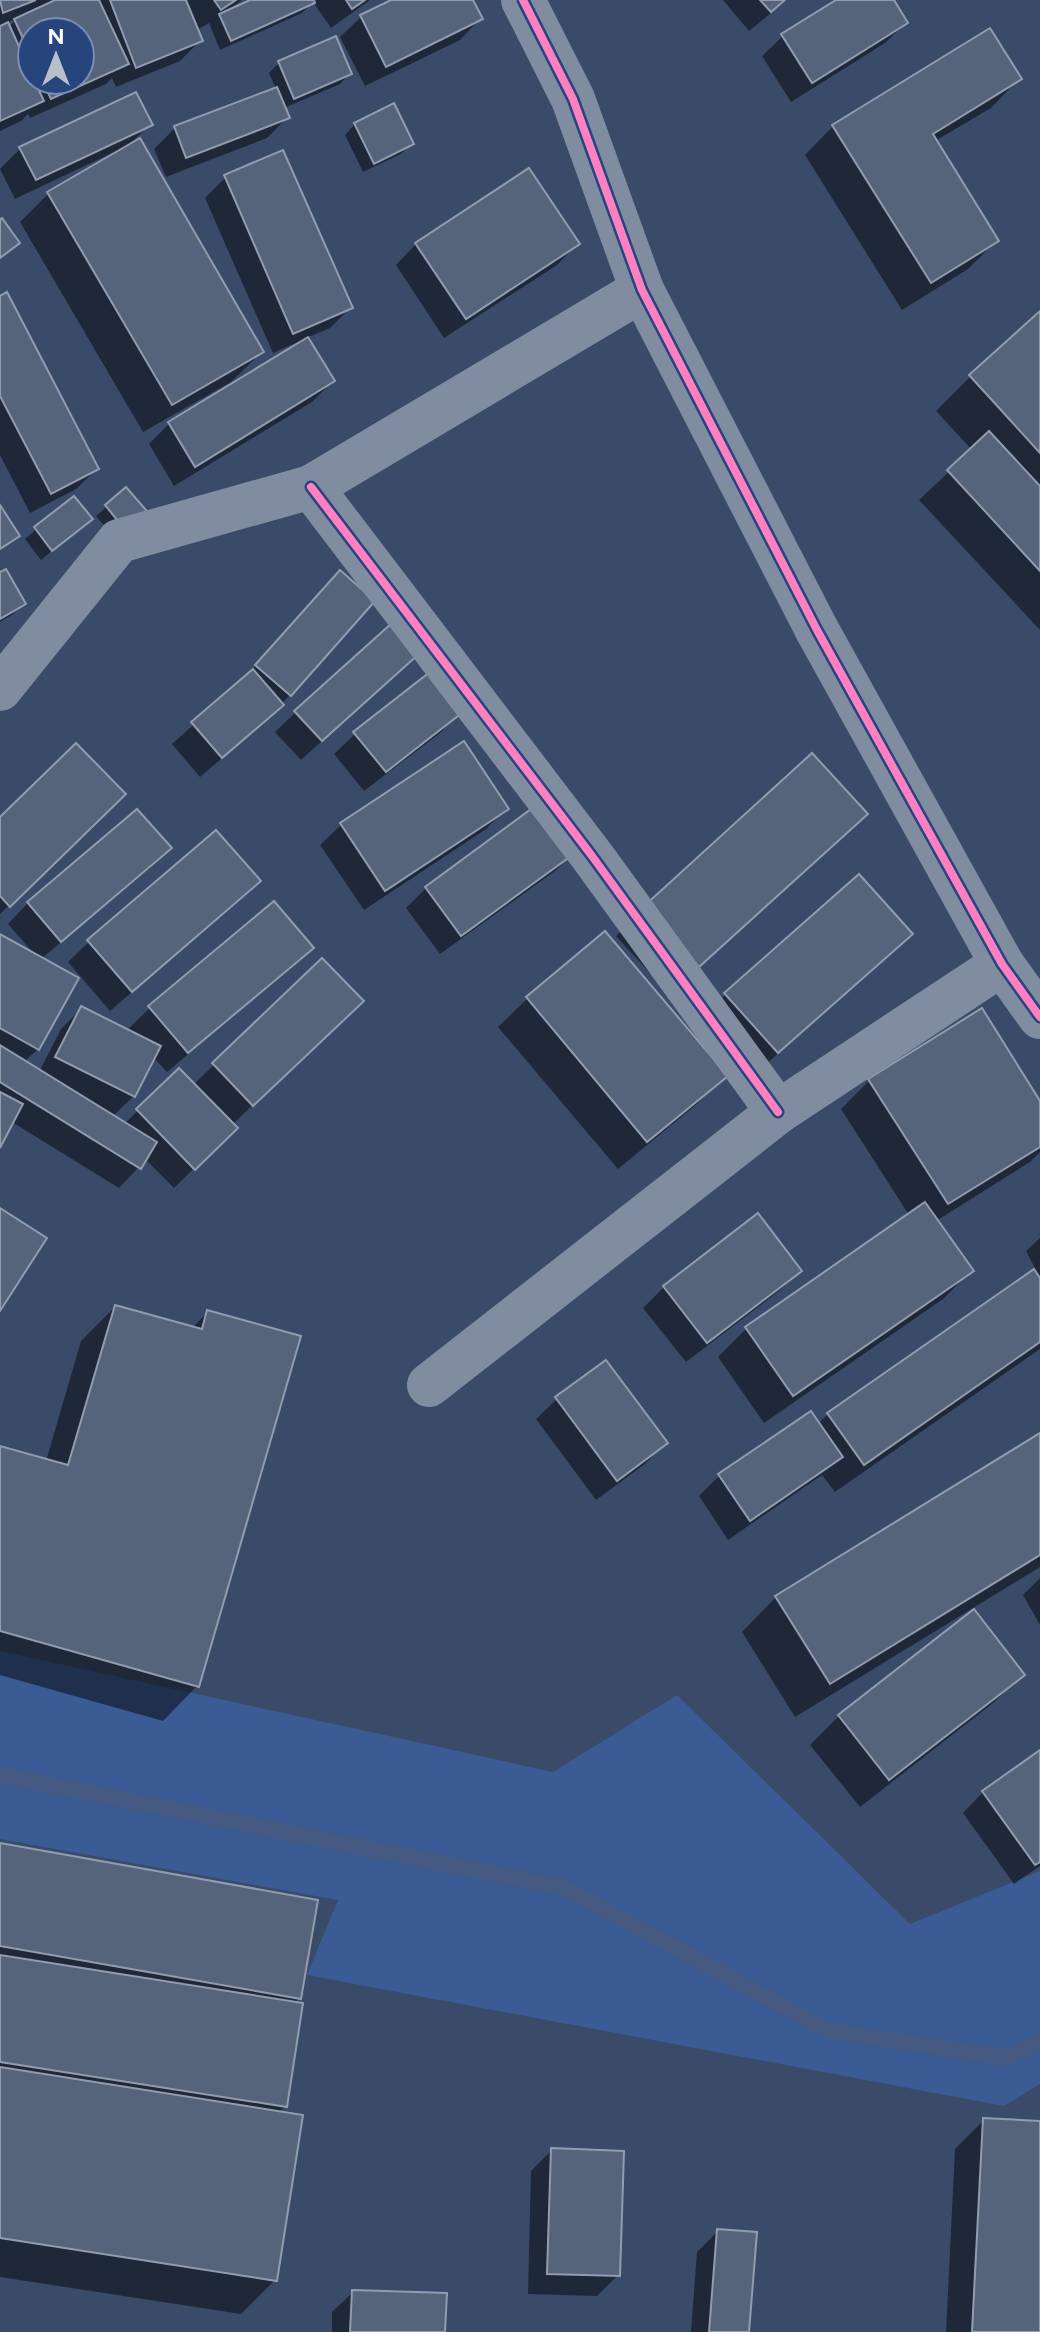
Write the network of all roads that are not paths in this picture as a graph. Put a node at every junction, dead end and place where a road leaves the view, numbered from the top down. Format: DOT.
graph roads {
  1 [pos="523,0"];
  2 [pos="642,290"];
  3 [pos="311,487"];
  4 [pos="0,689"];
  5 [pos="1002,964"];
  6 [pos="1040,1017"];
  7 [pos="778,1112"];
  8 [pos="429,1385"];
  1 -- 2 [label="street"];
  2 -- 3 [label="street"];
  2 -- 5 [label="street"];
  3 -- 4 [label="street"];
  3 -- 7 [label="street"];
  5 -- 6 [label="street"];
  5 -- 7 [label="street"];
  7 -- 8 [label="street"];
}
